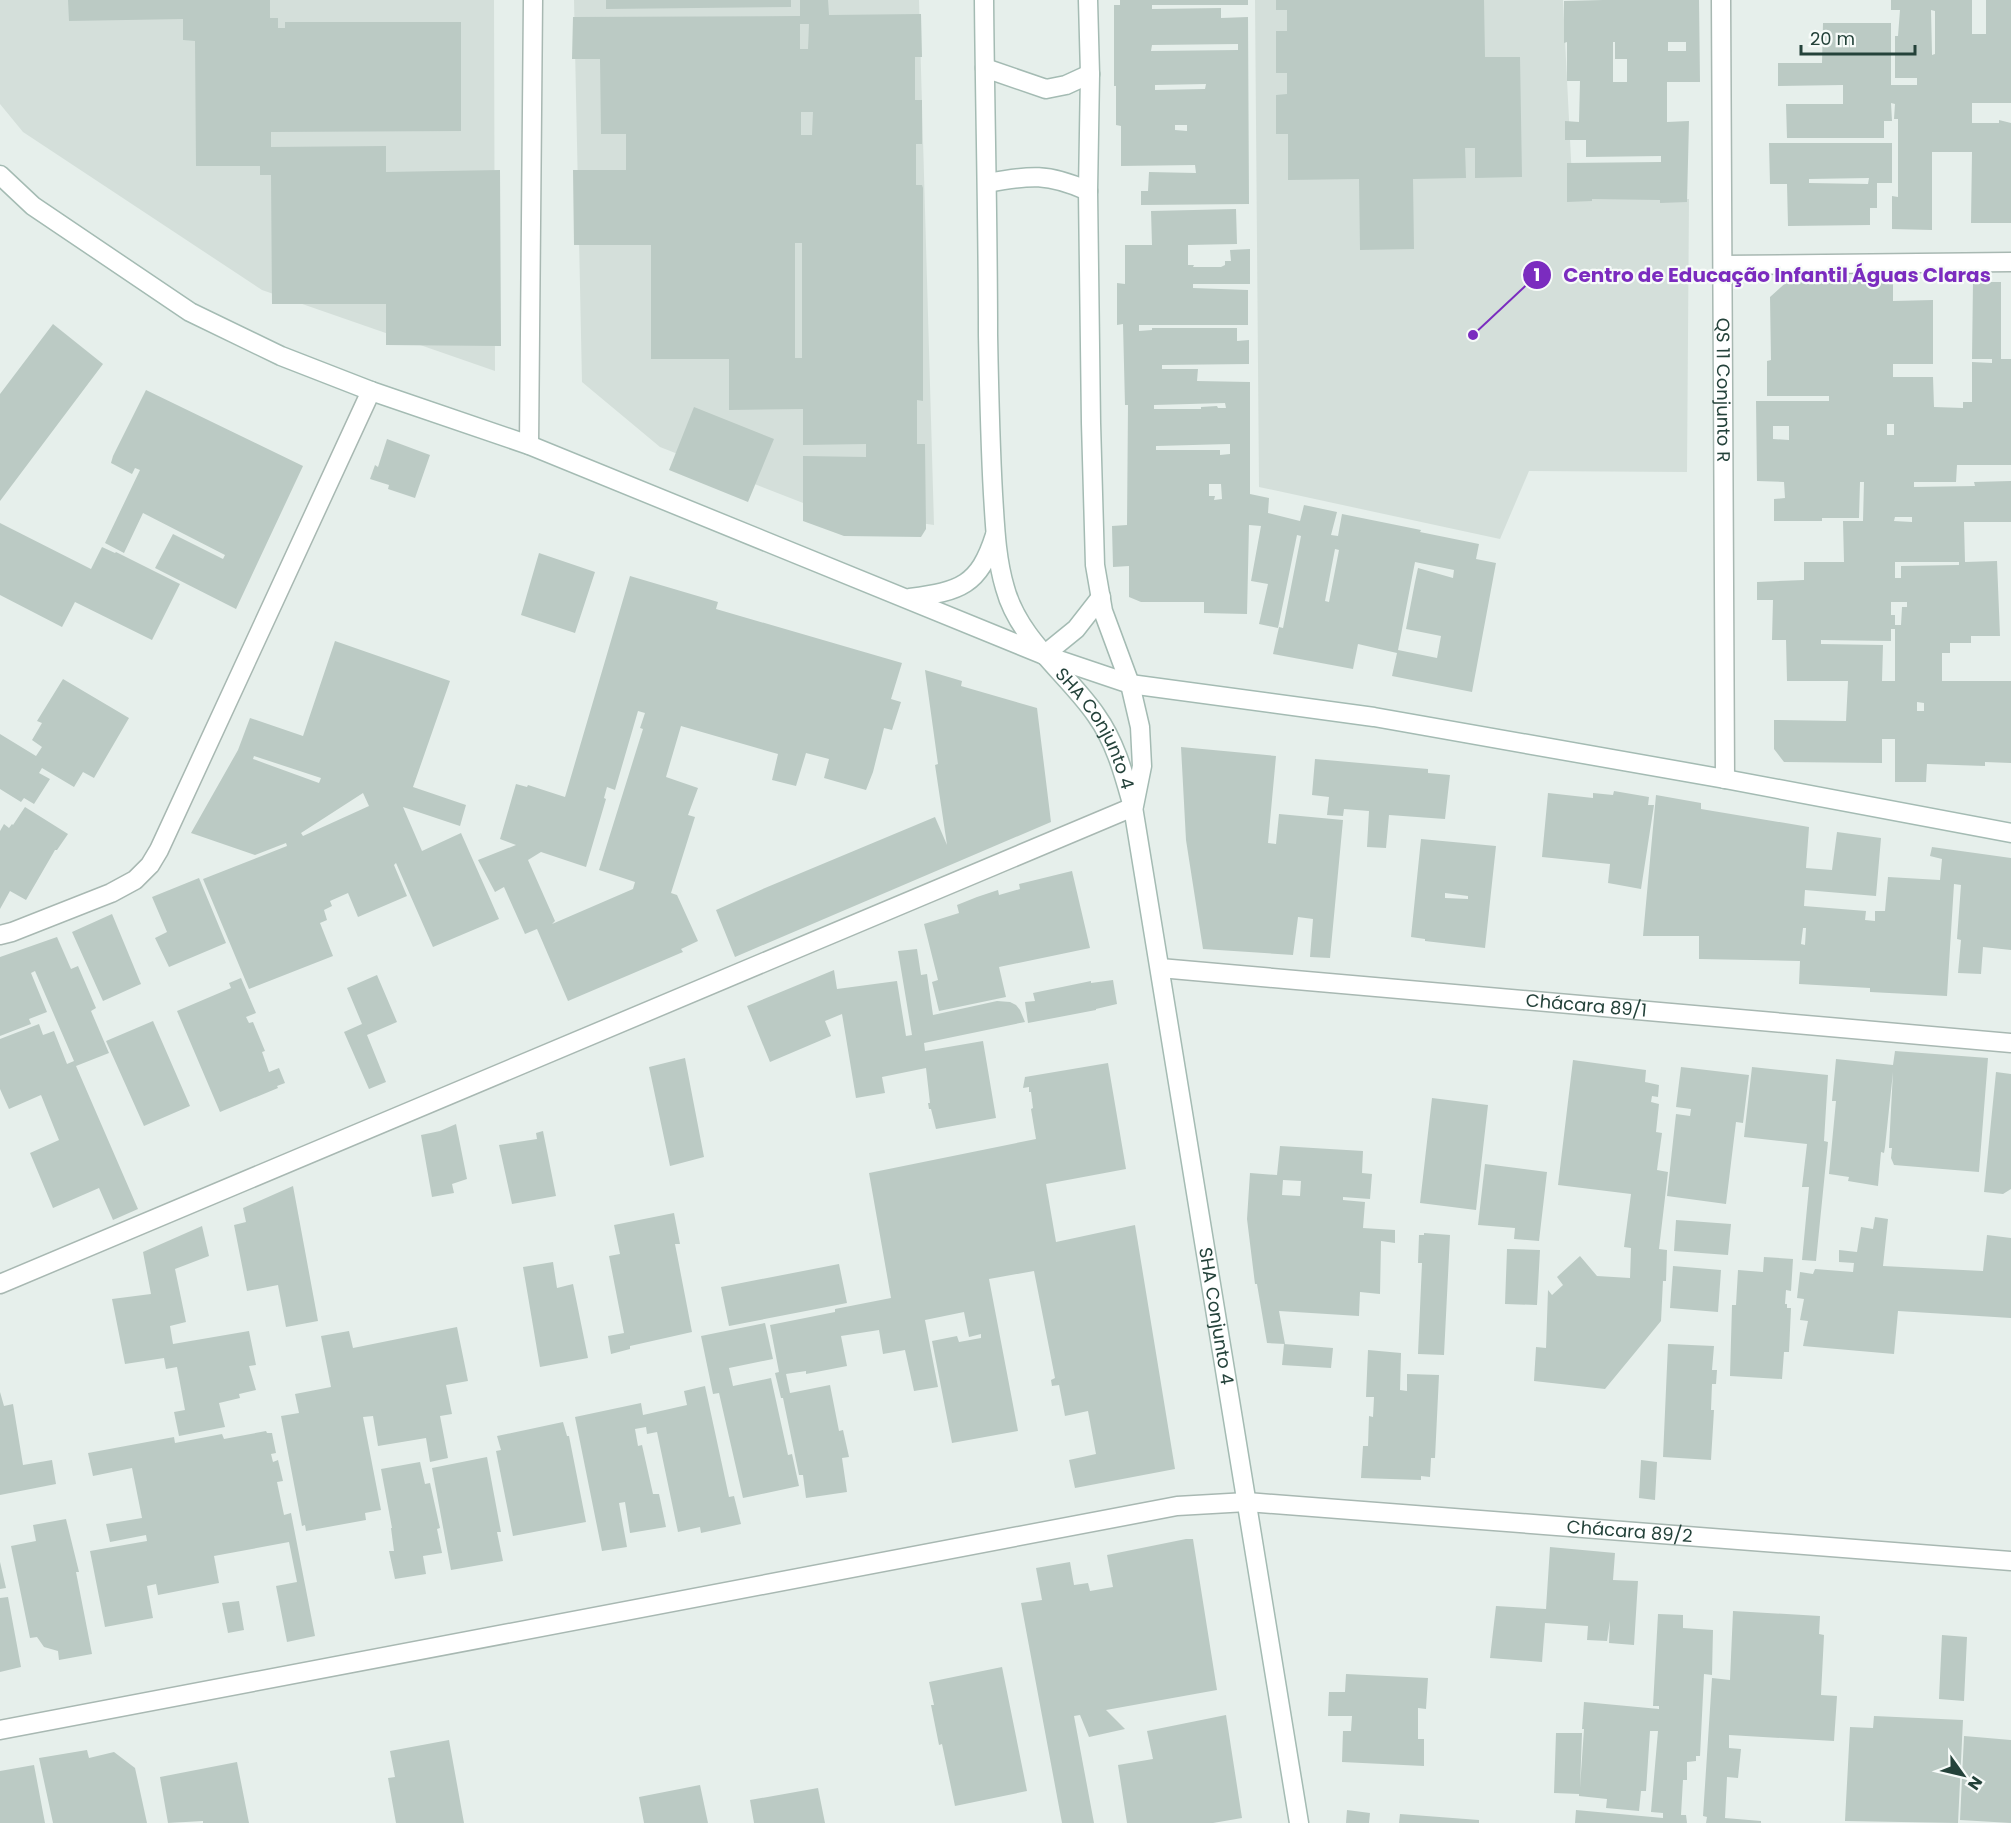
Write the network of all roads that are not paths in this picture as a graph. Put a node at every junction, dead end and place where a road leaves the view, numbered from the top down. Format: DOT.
graph roads {
  1 [pos="533,0"];
  2 [pos="984,0"];
  3 [pos="1088,0"];
  4 [pos="1721,0"];
  5 [pos="985,68"];
  6 [pos="1090,74"];
  7 [pos="0,175"];
  8 [pos="988,183"];
  9 [pos="1088,191"];
  10 [pos="2011,262"];
  11 [pos="1723,265"];
  12 [pos="371,391"];
  13 [pos="529,445"];
  14 [pos="995,534"];
  15 [pos="1101,597"];
  16 [pos="908,598"];
  17 [pos="1044,655"];
  18 [pos="1130,684"];
  19 [pos="1725,779"];
  20 [pos="1134,807"];
  21 [pos="2011,833"];
  22 [pos="0,935"];
  23 [pos="1160,968"];
  24 [pos="2011,1044"];
  25 [pos="0,1284"];
  26 [pos="1247,1502"];
  27 [pos="2011,1561"];
  28 [pos="0,1730"];
  29 [pos="1299,1823"];
  1 -- 13 [label="street"];
  2 -- 5 [label="street, SHA Conjunto 4"];
  3 -- 6 [label="street, SHA Conjunto 4"];
  4 -- 11 [label="street, QS 11 Conjunto R"];
  5 -- 6 [label="street"];
  5 -- 8 [label="street, SHA Conjunto 4"];
  6 -- 9 [label="street, SHA Conjunto 4"];
  7 -- 12 [label="street"];
  8 -- 9 [label="street"];
  8 -- 14 [label="street, SHA Conjunto 4"];
  9 -- 15 [label="street, SHA Conjunto 4"];
  10 -- 11 [label="street"];
  11 -- 19 [label="street, QS 11 Conjunto R"];
  12 -- 13 [label="street"];
  12 -- 22 [label="street"];
  13 -- 16 [label="street"];
  14 -- 16 [label="street"];
  14 -- 17 [label="street, SHA Conjunto 4"];
  15 -- 17 [label="street"];
  15 -- 18 [label="street, SHA Conjunto 4"];
  16 -- 17 [label="street"];
  17 -- 18 [label="street"];
  17 -- 20 [label="street, SHA Conjunto 4"];
  18 -- 19 [label="street"];
  18 -- 20 [label="street, SHA Conjunto 4"];
  19 -- 21 [label="street"];
  20 -- 23 [label="street, SHA Conjunto 4"];
  20 -- 25 [label="street"];
  23 -- 24 [label="street, Chácara 89/1"];
  23 -- 26 [label="street, SHA Conjunto 4"];
  26 -- 27 [label="street, Chácara 89/2"];
  26 -- 28 [label="street, Chácara 89/2"];
  26 -- 29 [label="street, SHA Conjunto 4"];
}
